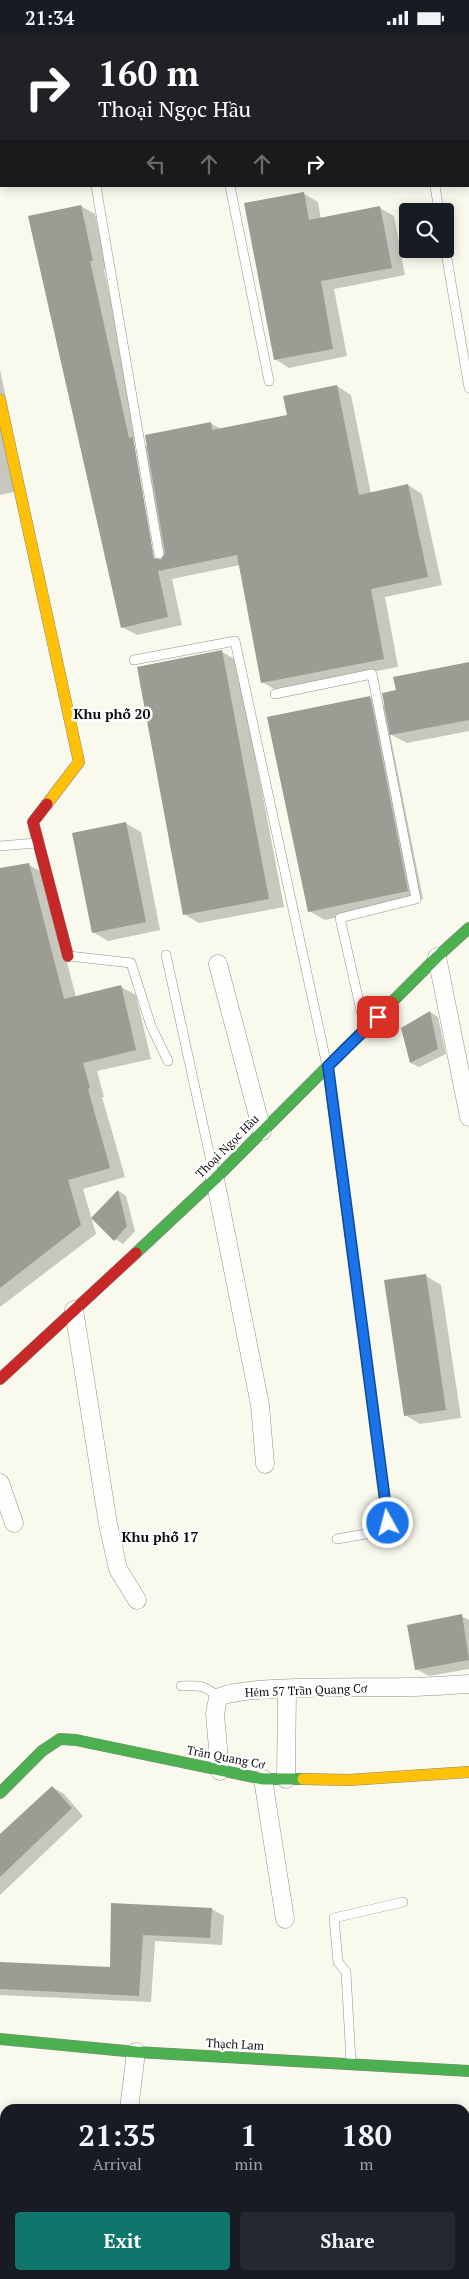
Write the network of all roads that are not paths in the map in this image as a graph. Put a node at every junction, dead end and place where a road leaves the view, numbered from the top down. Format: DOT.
graph roads {
  1 [pos="96,187"];
  2 [pos="230,187"];
  3 [pos="435,187"];
  4 [pos="438,203"];
  5 [pos="447,258"];
  6 [pos="268,381"];
  7 [pos="469,388"];
  8 [pos="0,400"];
  9 [pos="159,554"];
  10 [pos="134,660"];
  11 [pos="275,694"];
  12 [pos="39,843"];
  13 [pos="0,846"];
  14 [pos="469,928"];
  15 [pos="166,955"];
  16 [pos="68,956"];
  17 [pos="437,957"];
  18 [pos="218,964"];
  19 [pos="366,1029"];
  20 [pos="168,1061"];
  21 [pos="328,1066"];
  22 [pos="469,1117"];
  23 [pos="262,1131"];
  24 [pos="215,1179"];
  25 [pos="74,1310"];
  26 [pos="0,1379"];
  27 [pos="265,1464"];
  28 [pos="0,1483"];
  29 [pos="14,1523"];
  30 [pos="338,1539"];
  31 [pos="137,1600"];
  32 [pos="469,1684"];
  33 [pos="181,1686"];
  34 [pos="287,1689"];
  35 [pos="218,1699"];
  36 [pos="220,1771"];
  37 [pos="469,1772"];
  38 [pos="264,1779"];
  39 [pos="286,1779"];
  40 [pos="0,1793"];
  41 [pos="403,1902"];
  42 [pos="284,1919"];
  43 [pos="0,2039"];
  44 [pos="136,2052"];
  45 [pos="351,2065"];
  46 [pos="469,2071"];
  47 [pos="130,2104"];
  1 -- 9 [label="lane"];
  2 -- 6 [label="lane"];
  3 -- 4 [label="lane"];
  5 -- 7 [label="lane"];
  8 -- 12 [label="street"];
  10 -- 21 [label="lane"];
  11 -- 19 [label="lane"];
  12 -- 13 [label="lane"];
  12 -- 16 [label="street"];
  14 -- 17 [label="street, Thoại Ngọc Hầu"];
  15 -- 24 [label="lane"];
  16 -- 20 [label="lane"];
  17 -- 19 [label="street, Thoại Ngọc Hầu"];
  17 -- 22 [label="street"];
  18 -- 23 [label="street"];
  19 -- 21 [label="street, Thoại Ngọc Hầu"];
  21 -- 23 [label="street, Thoại Ngọc Hầu"];
  21 -- 30 [label="lane"];
  23 -- 24 [label="street, Thoại Ngọc Hầu"];
  24 -- 25 [label="street, Thoại Ngọc Hầu"];
  24 -- 27 [label="street"];
  25 -- 26 [label="street, Thoại Ngọc Hầu"];
  25 -- 31 [label="street"];
  28 -- 29 [label="street"];
  32 -- 34 [label="street, Hẻm 57 Trần Quang Cơ"];
  33 -- 35 [label="lane"];
  34 -- 35 [label="street, Hẻm 57 Trần Quang Cơ"];
  34 -- 39 [label="street"];
  35 -- 36 [label="street"];
  36 -- 38 [label="street, Trần Quang Cơ"];
  36 -- 40 [label="street, Trần Quang Cơ"];
  37 -- 39 [label="street, Trần Quang Cơ"];
  38 -- 39 [label="street, Trần Quang Cơ"];
  38 -- 42 [label="street"];
  41 -- 45 [label="lane"];
  43 -- 44 [label="street, Thạch Lam"];
  44 -- 45 [label="street, Thạch Lam"];
  44 -- 47 [label="street"];
  45 -- 46 [label="street, Thạch Lam"];
}
